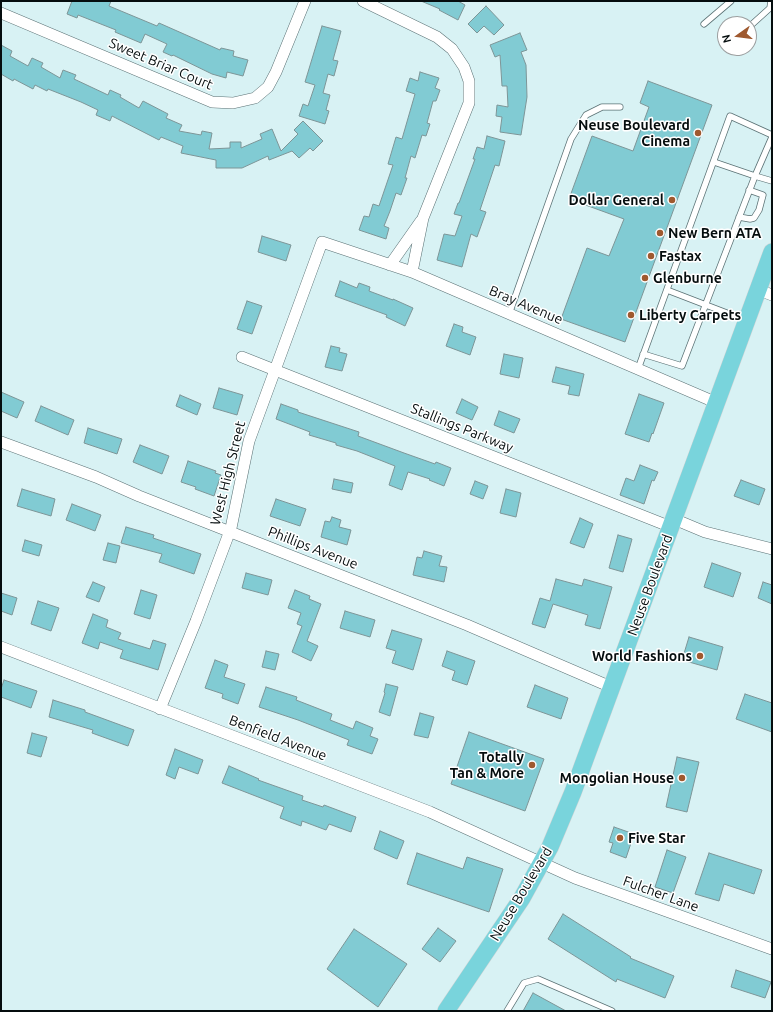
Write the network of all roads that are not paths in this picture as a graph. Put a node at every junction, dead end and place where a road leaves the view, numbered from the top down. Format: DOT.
graph roads {
  1 [pos="305,1"];
  2 [pos="364,1"];
  3 [pos="731,1"];
  4 [pos="771,1"];
  5 [pos="1,13"];
  6 [pos="757,20"];
  7 [pos="704,24"];
  8 [pos="620,107"];
  9 [pos="772,136"];
  10 [pos="714,162"];
  11 [pos="755,176"];
  12 [pos="772,181"];
  13 [pos="749,190"];
  14 [pos="739,217"];
  15 [pos="423,218"];
  16 [pos="322,242"];
  17 [pos="772,252"];
  18 [pos="390,265"];
  19 [pos="412,272"];
  20 [pos="667,290"];
  21 [pos="765,293"];
  22 [pos="705,306"];
  23 [pos="509,314"];
  24 [pos="747,320"];
  25 [pos="643,354"];
  26 [pos="242,357"];
  27 [pos="638,369"];
  28 [pos="274,370"];
  29 [pos="717,402"];
  30 [pos="1,442"];
  31 [pos="673,523"];
  32 [pos="229,531"];
  33 [pos="772,549"];
  34 [pos="1,647"];
  35 [pos="611,688"];
  36 [pos="160,709"];
  37 [pos="541,862"];
  38 [pos="772,949"];
  39 [pos="446,1011"];
  40 [pos="507,1011"];
  41 [pos="612,1011"];
  1 -- 5 [label="street, Sweet Briar Court"];
  2 -- 15 [label="street"];
  3 -- 7 [label="lane"];
  4 -- 6 [label="lane"];
  8 -- 23 [label="lane"];
  9 -- 10 [label="lane"];
  9 -- 11 [label="lane"];
  10 -- 11 [label="lane"];
  10 -- 20 [label="lane"];
  11 -- 12 [label="lane"];
  11 -- 13 [label="lane"];
  13 -- 14 [label="lane"];
  13 -- 14 [label="lane"];
  14 -- 22 [label="lane"];
  15 -- 18 [label="street"];
  15 -- 19 [label="street"];
  16 -- 18 [label="street, Bray Avenue"];
  16 -- 28 [label="street, West High Street"];
  17 -- 21 [label="main road, Neuse Boulevard"];
  18 -- 19 [label="street, Bray Avenue"];
  19 -- 23 [label="street, Bray Avenue"];
  20 -- 22 [label="lane"];
  20 -- 25 [label="lane"];
  21 -- 24 [label="main road, Neuse Boulevard"];
  22 -- 24 [label="lane"];
  22 -- 25 [label="lane"];
  23 -- 27 [label="street, Bray Avenue"];
  24 -- 29 [label="main road, Neuse Boulevard"];
  25 -- 27 [label="lane"];
  26 -- 28 [label="street, Stallings Parkway"];
  27 -- 29 [label="street, Bray Avenue"];
  28 -- 31 [label="street, Stallings Parkway"];
  28 -- 32 [label="street, West High Street"];
  29 -- 31 [label="main road, Neuse Boulevard"];
  30 -- 32 [label="street, Phillips Avenue"];
  31 -- 33 [label="street, Stallings Parkway"];
  31 -- 35 [label="main road, Neuse Boulevard"];
  32 -- 35 [label="street, Phillips Avenue"];
  32 -- 36 [label="street, West High Street"];
  34 -- 36 [label="street, Benfield Avenue"];
  35 -- 37 [label="main road, Neuse Boulevard"];
  36 -- 37 [label="street, Benfield Avenue"];
  37 -- 38 [label="street, Fulcher Lane"];
  37 -- 39 [label="main road, Neuse Boulevard"];
  40 -- 41 [label="lane"];
}
